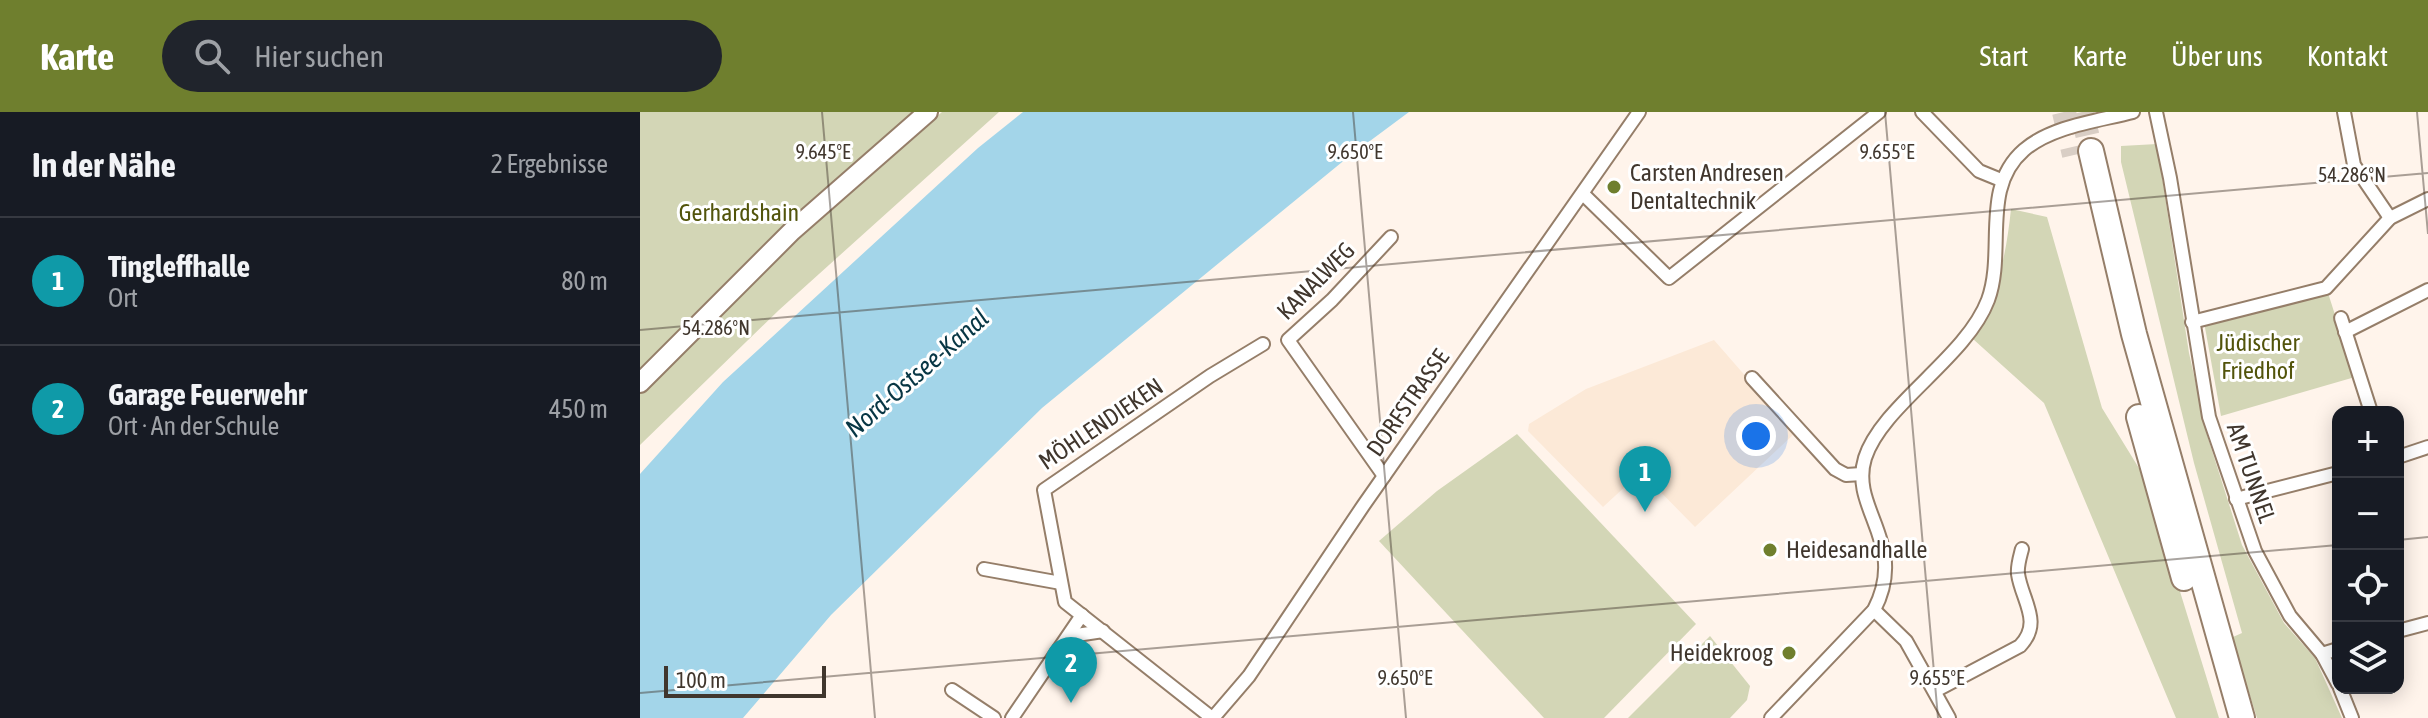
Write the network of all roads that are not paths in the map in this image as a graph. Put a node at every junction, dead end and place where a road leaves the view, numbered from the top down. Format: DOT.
graph roads {
  1 [pos="928,112"];
  2 [pos="1639,112"];
  3 [pos="1879,112"];
  4 [pos="1922,112"];
  5 [pos="2133,112"];
  6 [pos="2156,112"];
  7 [pos="2344,112"];
  8 [pos="2001,180"];
  9 [pos="1583,194"];
  10 [pos="2428,199"];
  11 [pos="2390,218"];
  12 [pos="1391,237"];
  13 [pos="2428,290"];
  14 [pos="2341,318"];
  15 [pos="2192,322"];
  16 [pos="2345,332"];
  17 [pos="1263,344"];
  18 [pos="1752,378"];
  19 [pos="640,383"];
  20 [pos="2369,406"];
  21 [pos="2428,447"];
  22 [pos="2404,455"];
  23 [pos="1862,474"];
  24 [pos="2332,475"];
  25 [pos="1384,476"];
  26 [pos="2236,499"];
  27 [pos="2022,549"];
  28 [pos="984,569"];
  29 [pos="1061,583"];
  30 [pos="1874,610"];
  31 [pos="1082,615"];
  32 [pos="2428,623"];
  33 [pos="2404,629"];
  34 [pos="1103,631"];
  35 [pos="1070,636"];
  36 [pos="2332,651"];
  37 [pos="2322,654"];
  38 [pos="2332,673"];
  39 [pos="952,690"];
  40 [pos="1935,691"];
  41 [pos="2342,694"];
  42 [pos="994,718"];
  43 [pos="1012,718"];
  44 [pos="1212,718"];
  45 [pos="1771,718"];
  46 [pos="1949,718"];
  47 [pos="2227,718"];
  48 [pos="2242,718"];
  49 [pos="2352,718"];
  1 -- 19 [label="street"];
  2 -- 9 [label="street, DORFSTRASSE"];
  3 -- 9 [label="street"];
  4 -- 8 [label="street"];
  5 -- 8 [label="street"];
  6 -- 15 [label="street, AM TUNNEL"];
  7 -- 11 [label="street"];
  8 -- 23 [label="street"];
  9 -- 25 [label="street, DORFSTRASSE"];
  10 -- 11 [label="street"];
  11 -- 15 [label="street"];
  12 -- 25 [label="street, KANALWEG"];
  13 -- 16 [label="street"];
  14 -- 16 [label="street"];
  15 -- 26 [label="street, AM TUNNEL"];
  16 -- 20 [label="street"];
  17 -- 29 [label="street, MÖHLENDIEKEN"];
  18 -- 23 [label="street"];
  21 -- 22 [label="street"];
  23 -- 30 [label="street"];
  24 -- 26 [label="street"];
  25 -- 44 [label="street, DORFSTRASSE"];
  26 -- 37 [label="street, AM TUNNEL"];
  27 -- 40 [label="street"];
  28 -- 29 [label="street"];
  29 -- 31 [label="street, MÖHLENDIEKEN"];
  30 -- 40 [label="street"];
  30 -- 45 [label="street"];
  31 -- 34 [label="street, MÖHLENDIEKEN"];
  31 -- 35 [label="street"];
  32 -- 33 [label="street"];
  34 -- 35 [label="street"];
  34 -- 44 [label="street, MÖHLENDIEKEN"];
  35 -- 43 [label="street"];
  36 -- 37 [label="street"];
  37 -- 38 [label="street, AM TUNNEL"];
  39 -- 42 [label="street"];
  40 -- 46 [label="street"];
  41 -- 49 [label="street, AM TUNNEL"];
  47 -- 48 [label="highway"];
}
